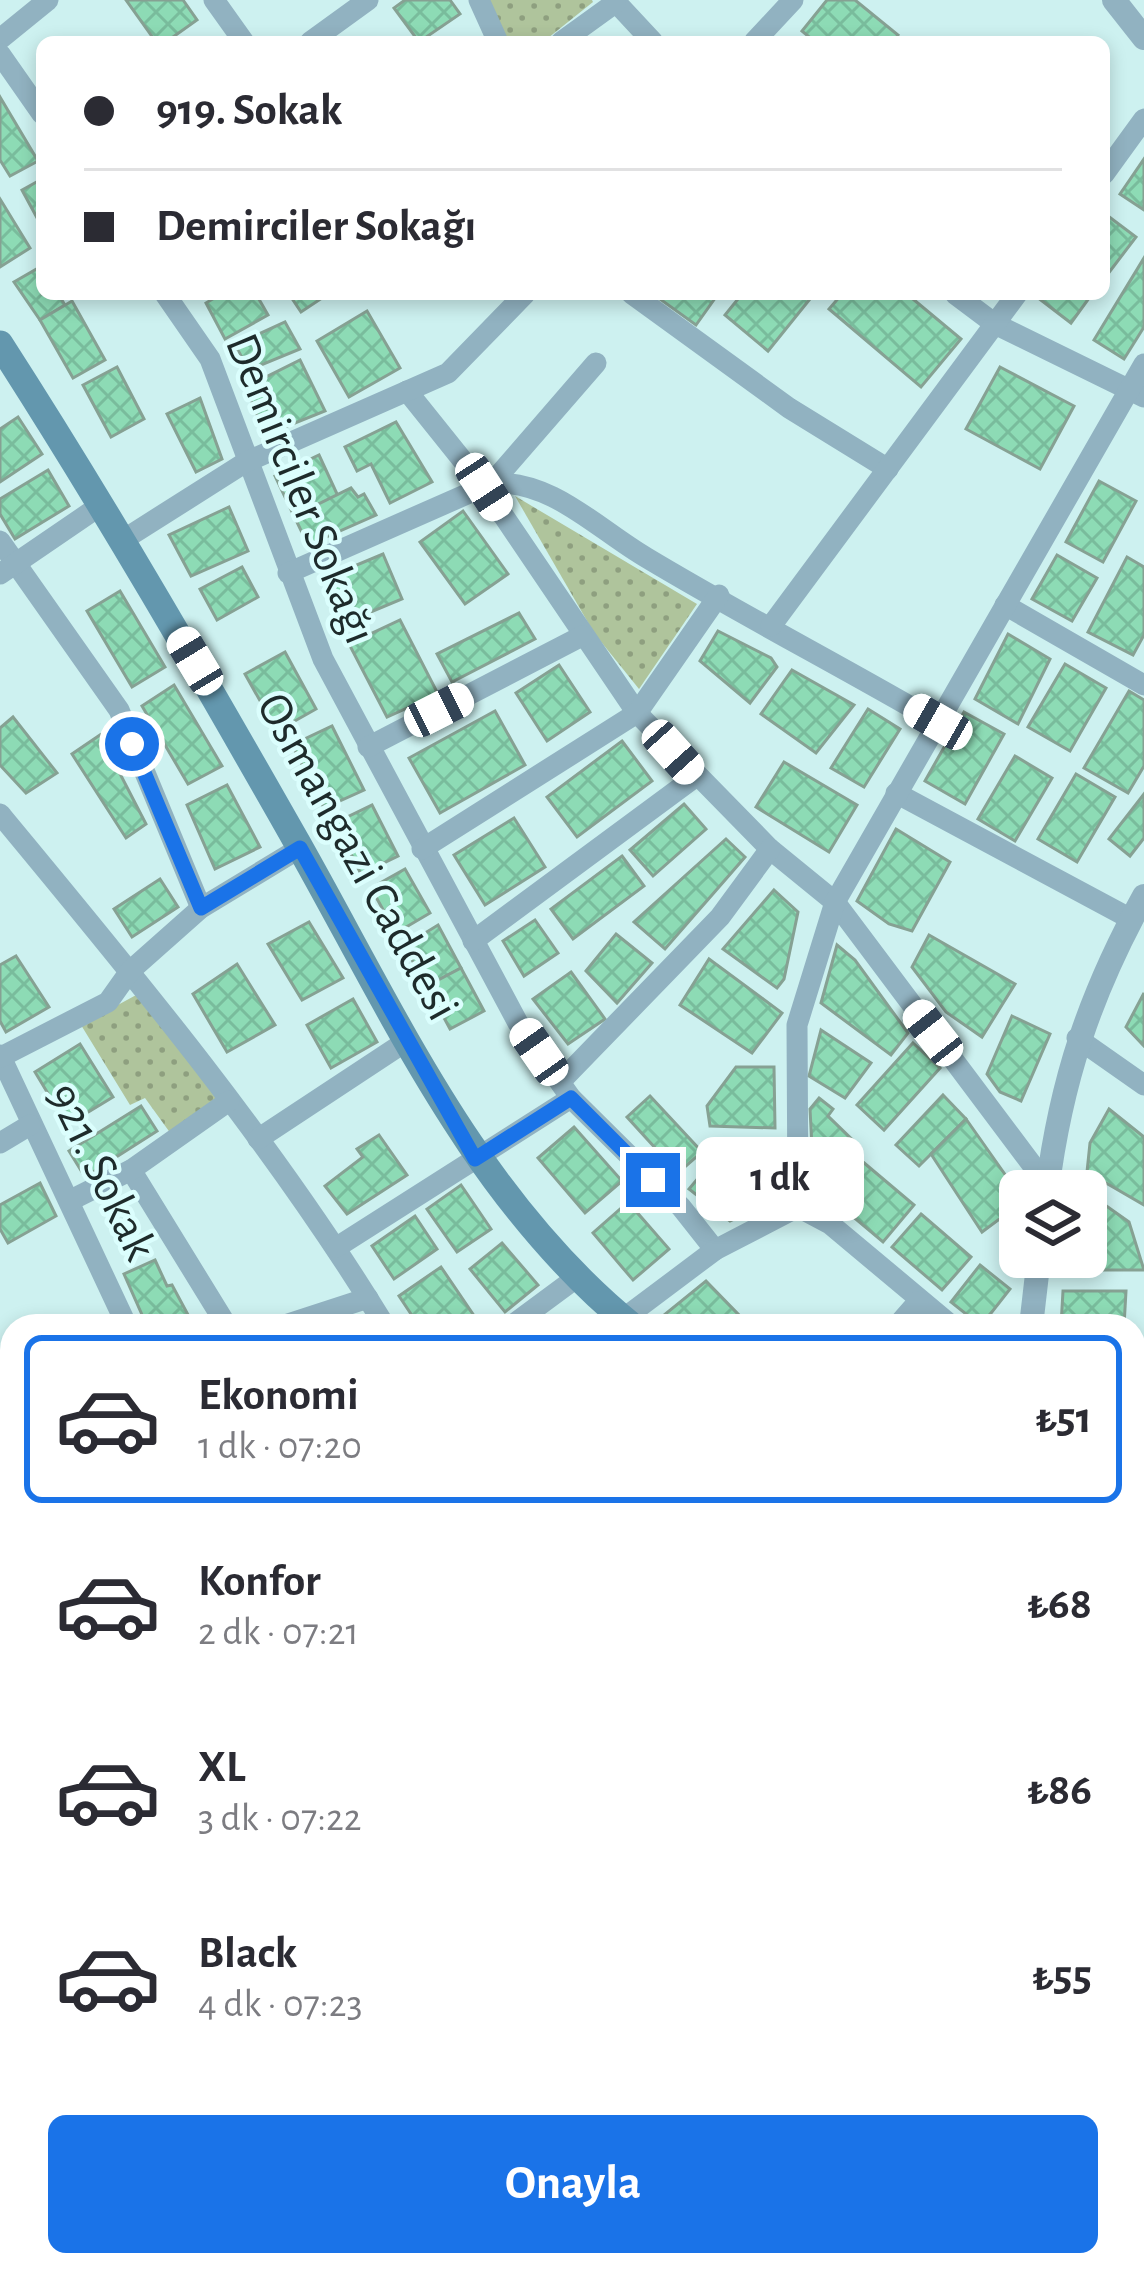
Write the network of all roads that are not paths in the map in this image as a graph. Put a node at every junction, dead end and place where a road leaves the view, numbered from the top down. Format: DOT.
graph roads {
  1 [pos="48,0"];
  2 [pos="214,0"];
  3 [pos="368,0"];
  4 [pos="479,0"];
  5 [pos="793,0"];
  6 [pos="1114,0"];
  7 [pos="614,1"];
  8 [pos="240,36"];
  9 [pos="318,36"];
  10 [pos="495,36"];
  11 [pos="569,36"];
  12 [pos="647,36"];
  13 [pos="760,36"];
  14 [pos="1144,38"];
  15 [pos="0,39"];
  16 [pos="0,54"];
  17 [pos="36,106"];
  18 [pos="1144,119"];
  19 [pos="1110,166"];
  20 [pos="175,300"];
  21 [pos="517,300"];
  22 [pos="640,300"];
  23 [pos="964,300"];
  24 [pos="1013,300"];
  25 [pos="995,325"];
  26 [pos="0,344"];
  27 [pos="596,363"];
  28 [pos="1144,364"];
  29 [pos="407,392"];
  30 [pos="1136,394"];
  31 [pos="246,462"];
  32 [pos="888,469"];
  33 [pos="488,485"];
  34 [pos="101,505"];
  35 [pos="122,540"];
  36 [pos="0,541"];
  37 [pos="8,568"];
  38 [pos="288,572"];
  39 [pos="719,595"];
  40 [pos="1005,605"];
  41 [pos="771,626"];
  42 [pos="582,636"];
  43 [pos="1142,680"];
  44 [pos="638,713"];
  45 [pos="938,722"];
  46 [pos="368,747"];
  47 [pos="695,777"];
  48 [pos="896,793"];
  49 [pos="0,814"];
  50 [pos="300,848"];
  51 [pos="422,849"];
  52 [pos="770,849"];
  53 [pos="1144,896"];
  54 [pos="835,902"];
  55 [pos="201,908"];
  56 [pos="1131,920"];
  57 [pos="473,941"];
  58 [pos="130,971"];
  59 [pos="1077,1038"];
  60 [pos="408,1040"];
  61 [pos="0,1056"];
  62 [pos="1144,1085"];
  63 [pos="565,1090"];
  64 [pos="229,1101"];
  65 [pos="30,1125"];
  66 [pos="258,1139"];
  67 [pos="0,1143"];
  68 [pos="475,1159"];
  69 [pos="131,1170"];
  70 [pos="1034,1170"];
  71 [pos="1049,1170"];
  72 [pos="69,1201"];
  73 [pos="798,1207"];
  74 [pos="337,1247"];
  75 [pos="715,1250"];
  76 [pos="576,1278"];
  77 [pos="1037,1278"];
  78 [pos="368,1298"];
  79 [pos="918,1302"];
  80 [pos="122,1314"];
  81 [pos="220,1314"];
  82 [pos="319,1314"];
  83 [pos="378,1314"];
  84 [pos="527,1314"];
  85 [pos="617,1314"];
  86 [pos="638,1314"];
  87 [pos="908,1314"];
  88 [pos="935,1314"];
  89 [pos="1032,1314"];
  1 -- 15 [label="street"];
  2 -- 8 [label="street"];
  3 -- 9 [label="street"];
  4 -- 10 [label="street"];
  5 -- 13 [label="street"];
  6 -- 14 [label="street"];
  7 -- 11 [label="street"];
  7 -- 12 [label="street"];
  16 -- 17 [label="street"];
  18 -- 19 [label="street"];
  20 -- 31 [label="street, Demirciler Sokağı"];
  21 -- 29 [label="street"];
  22 -- 32 [label="street"];
  23 -- 25 [label="street"];
  24 -- 25 [label="street"];
  25 -- 30 [label="street"];
  25 -- 32 [label="street"];
  26 -- 34 [label="main road, Osmangazi Caddesi"];
  27 -- 33 [label="street"];
  28 -- 30 [label="street"];
  29 -- 31 [label="street"];
  29 -- 33 [label="street"];
  30 -- 40 [label="street"];
  31 -- 35 [label="street"];
  31 -- 38 [label="street, Demirciler Sokağı"];
  32 -- 41 [label="street"];
  33 -- 38 [label="street"];
  33 -- 39 [label="street"];
  33 -- 42 [label="street"];
  34 -- 35 [label="main road, Osmangazi Caddesi"];
  34 -- 37 [label="street"];
  35 -- 50 [label="main road, Osmangazi Caddesi"];
  36 -- 37 [label="street"];
  37 -- 55 [label="street"];
  38 -- 46 [label="street, Demirciler Sokağı"];
  39 -- 41 [label="street"];
  39 -- 44 [label="street"];
  40 -- 43 [label="street"];
  40 -- 45 [label="street"];
  41 -- 45 [label="street"];
  42 -- 44 [label="street"];
  42 -- 46 [label="street"];
  44 -- 47 [label="street"];
  44 -- 51 [label="street"];
  45 -- 48 [label="street"];
  46 -- 51 [label="street, Demirciler Sokağı"];
  47 -- 52 [label="street"];
  47 -- 57 [label="street"];
  48 -- 54 [label="street"];
  48 -- 56 [label="street"];
  49 -- 58 [label="street"];
  50 -- 55 [label="street"];
  50 -- 60 [label="main road, Osmangazi Caddesi"];
  51 -- 57 [label="street, Demirciler Sokağı"];
  52 -- 54 [label="street"];
  52 -- 63 [label="street"];
  53 -- 56 [label="street"];
  54 -- 70 [label="street"];
  54 -- 73 [label="street"];
  55 -- 58 [label="street"];
  56 -- 59 [label="street"];
  57 -- 63 [label="street, Demirciler Sokağı"];
  58 -- 61 [label="street"];
  58 -- 64 [label="street"];
  59 -- 62 [label="street"];
  59 -- 71 [label="street"];
  60 -- 66 [label="street"];
  60 -- 68 [label="main road, Osmangazi Caddesi"];
  61 -- 65 [label="street, 921. Sokak"];
  63 -- 68 [label="street"];
  63 -- 75 [label="street, Demirciler Sokağı"];
  64 -- 66 [label="street"];
  64 -- 69 [label="street"];
  65 -- 67 [label="street"];
  65 -- 72 [label="street, 921. Sokak"];
  66 -- 74 [label="street"];
  68 -- 74 [label="street"];
  68 -- 76 [label="main road, Osmangazi Caddesi"];
  69 -- 72 [label="street"];
  69 -- 81 [label="street"];
  72 -- 80 [label="street, 921. Sokak"];
  73 -- 75 [label="street"];
  73 -- 79 [label="street"];
  74 -- 78 [label="street"];
  75 -- 86 [label="street"];
  76 -- 84 [label="street"];
  76 -- 85 [label="main road, Osmangazi Caddesi"];
  77 -- 89 [label="street"];
  78 -- 82 [label="street"];
  78 -- 83 [label="street"];
  79 -- 87 [label="street"];
  79 -- 88 [label="street"];
}
